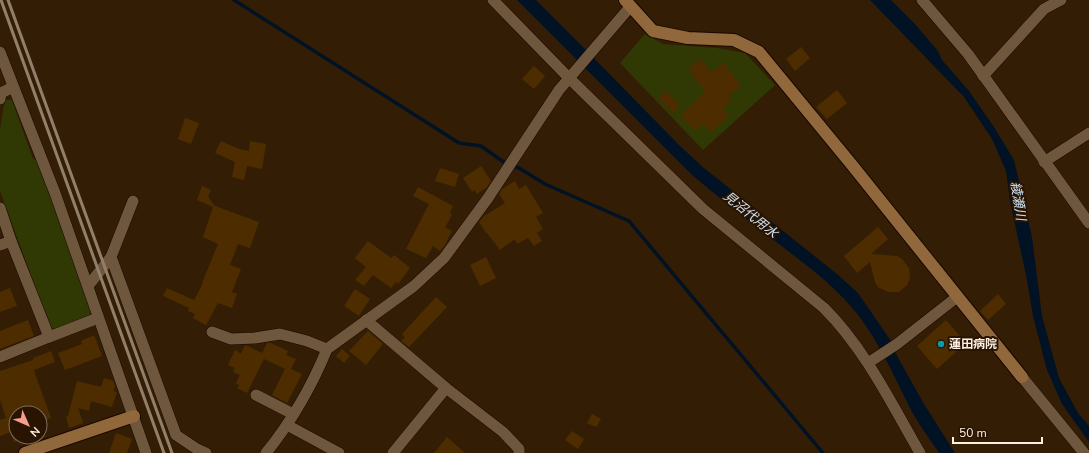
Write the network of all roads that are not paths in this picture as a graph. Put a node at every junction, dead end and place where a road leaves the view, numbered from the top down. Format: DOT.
graph roads {
  1 [pos="494,0"];
  2 [pos="922,0"];
  3 [pos="1061,0"];
  4 [pos="628,4"];
  5 [pos="0,52"];
  6 [pos="4,75"];
  7 [pos="983,76"];
  8 [pos="569,78"];
  9 [pos="13,88"];
  10 [pos="0,99"];
  11 [pos="1089,133"];
  12 [pos="1044,162"];
  13 [pos="133,201"];
  14 [pos="0,208"];
  15 [pos="1089,223"];
  16 [pos="11,241"];
  17 [pos="0,245"];
  18 [pos="111,257"];
  19 [pos="88,286"];
  20 [pos="957,297"];
  21 [pos="98,318"];
  22 [pos="366,320"];
  23 [pos="212,332"];
  24 [pos="49,337"];
  25 [pos="327,350"];
  26 [pos="0,357"];
  27 [pos="868,363"];
  28 [pos="1022,377"];
  29 [pos="446,388"];
  30 [pos="256,395"];
  31 [pos="293,414"];
  32 [pos="134,416"];
  33 [pos="287,425"];
  34 [pos="25,453"];
  35 [pos="146,453"];
  36 [pos="206,453"];
  37 [pos="266,453"];
  38 [pos="339,453"];
  39 [pos="393,453"];
  40 [pos="519,453"];
  41 [pos="920,453"];
  42 [pos="1084,453"];
  1 -- 8 [label="street"];
  2 -- 7 [label="street"];
  3 -- 7 [label="street"];
  4 -- 8 [label="street"];
  4 -- 20 [label="street"];
  5 -- 6 [label="street"];
  6 -- 9 [label="street"];
  7 -- 12 [label="street"];
  8 -- 22 [label="street"];
  8 -- 27 [label="street"];
  9 -- 10 [label="street"];
  9 -- 19 [label="street"];
  11 -- 12 [label="street"];
  12 -- 15 [label="street"];
  13 -- 18 [label="street"];
  14 -- 16 [label="street"];
  16 -- 17 [label="street"];
  16 -- 24 [label="street"];
  18 -- 19 [label="street"];
  18 -- 36 [label="street"];
  19 -- 21 [label="street"];
  20 -- 27 [label="street"];
  20 -- 28 [label="street"];
  21 -- 24 [label="street"];
  21 -- 32 [label="street"];
  22 -- 25 [label="street"];
  22 -- 29 [label="street"];
  23 -- 25 [label="street"];
  24 -- 26 [label="street"];
  25 -- 31 [label="street"];
  27 -- 41 [label="street"];
  28 -- 42 [label="street"];
  29 -- 39 [label="street"];
  29 -- 40 [label="street"];
  30 -- 31 [label="street"];
  31 -- 33 [label="street"];
  32 -- 34 [label="street"];
  32 -- 35 [label="street"];
  33 -- 37 [label="street"];
  33 -- 38 [label="street"];
}
